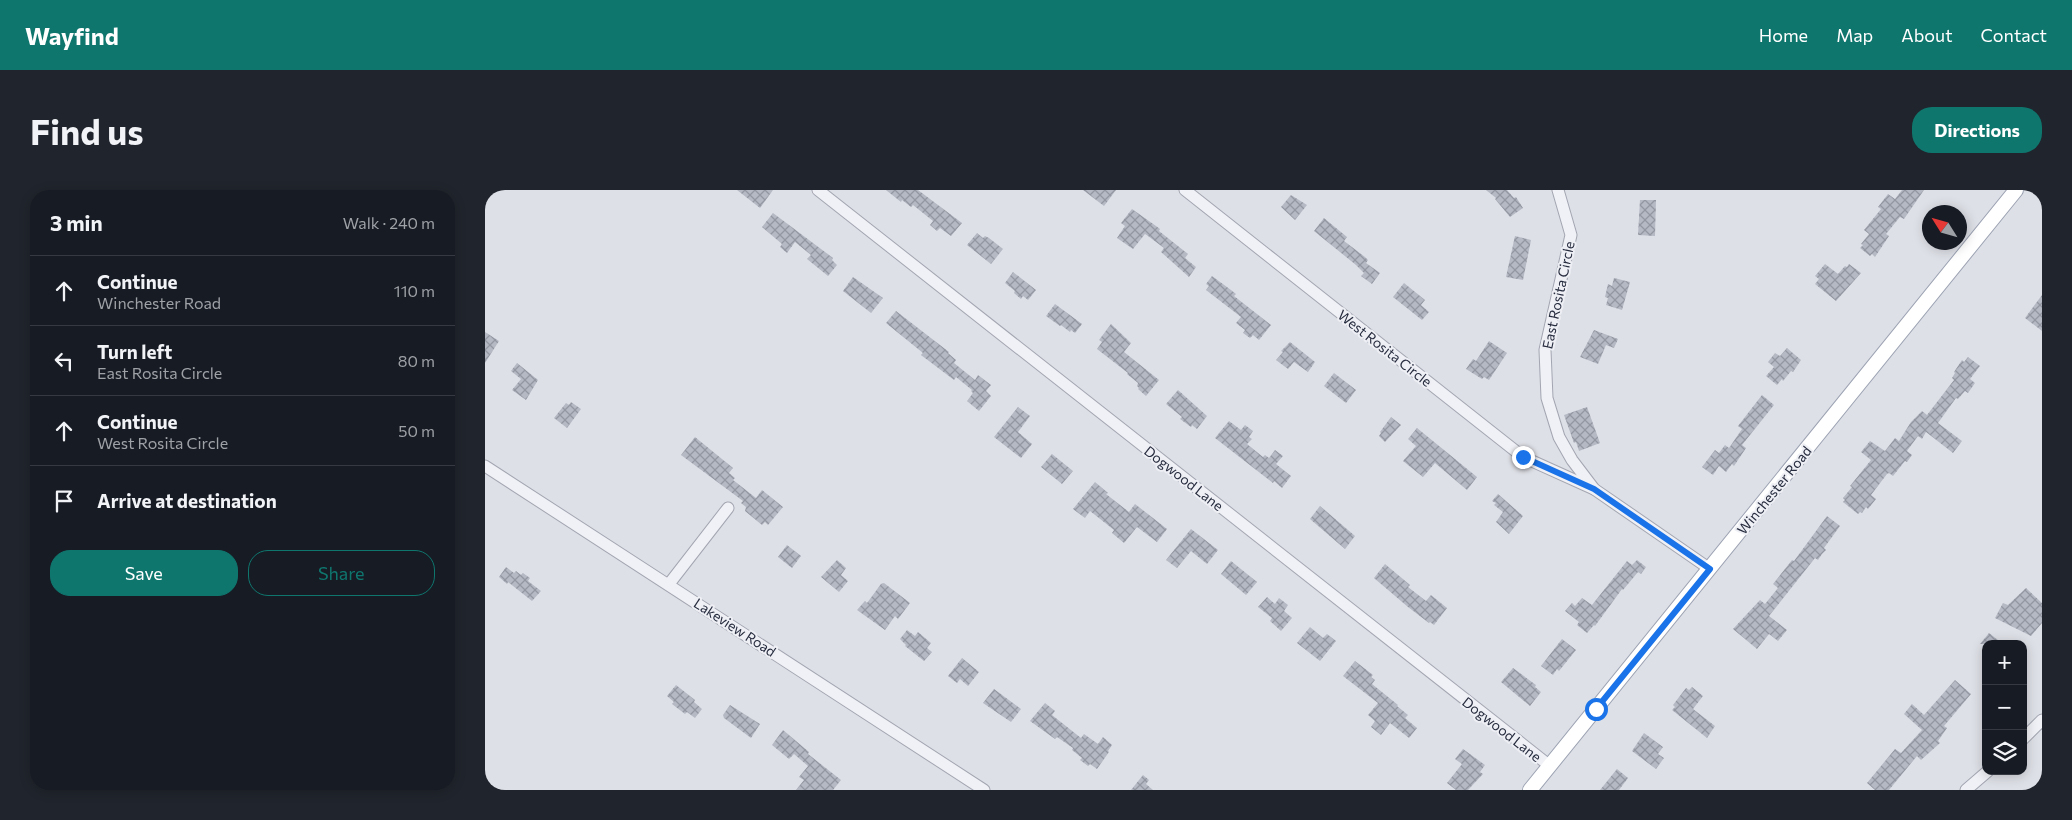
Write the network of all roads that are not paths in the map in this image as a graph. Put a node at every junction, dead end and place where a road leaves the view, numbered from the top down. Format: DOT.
graph roads {
  1 [pos="818,190"];
  2 [pos="1185,190"];
  3 [pos="1559,190"];
  4 [pos="2016,190"];
  5 [pos="485,466"];
  6 [pos="1594,489"];
  7 [pos="728,508"];
  8 [pos="1710,569"];
  9 [pos="669,584"];
  10 [pos="2042,720"];
  11 [pos="2027,735"];
  12 [pos="1549,766"];
  13 [pos="1983,775"];
  14 [pos="984,790"];
  15 [pos="1530,790"];
  16 [pos="1967,790"];
  1 -- 12 [label="street, Dogwood Lane"];
  2 -- 6 [label="street, West Rosita Circle"];
  3 -- 6 [label="street, East Rosita Circle"];
  4 -- 8 [label="main road, Winchester Road"];
  5 -- 9 [label="street, Lakeview Road"];
  6 -- 8 [label="street, East Rosita Circle"];
  7 -- 9 [label="street"];
  8 -- 12 [label="main road, Winchester Road"];
  9 -- 14 [label="street, Lakeview Road"];
  10 -- 11 [label="street"];
  12 -- 15 [label="main road, Winchester Road"];
  13 -- 16 [label="street"];
}
